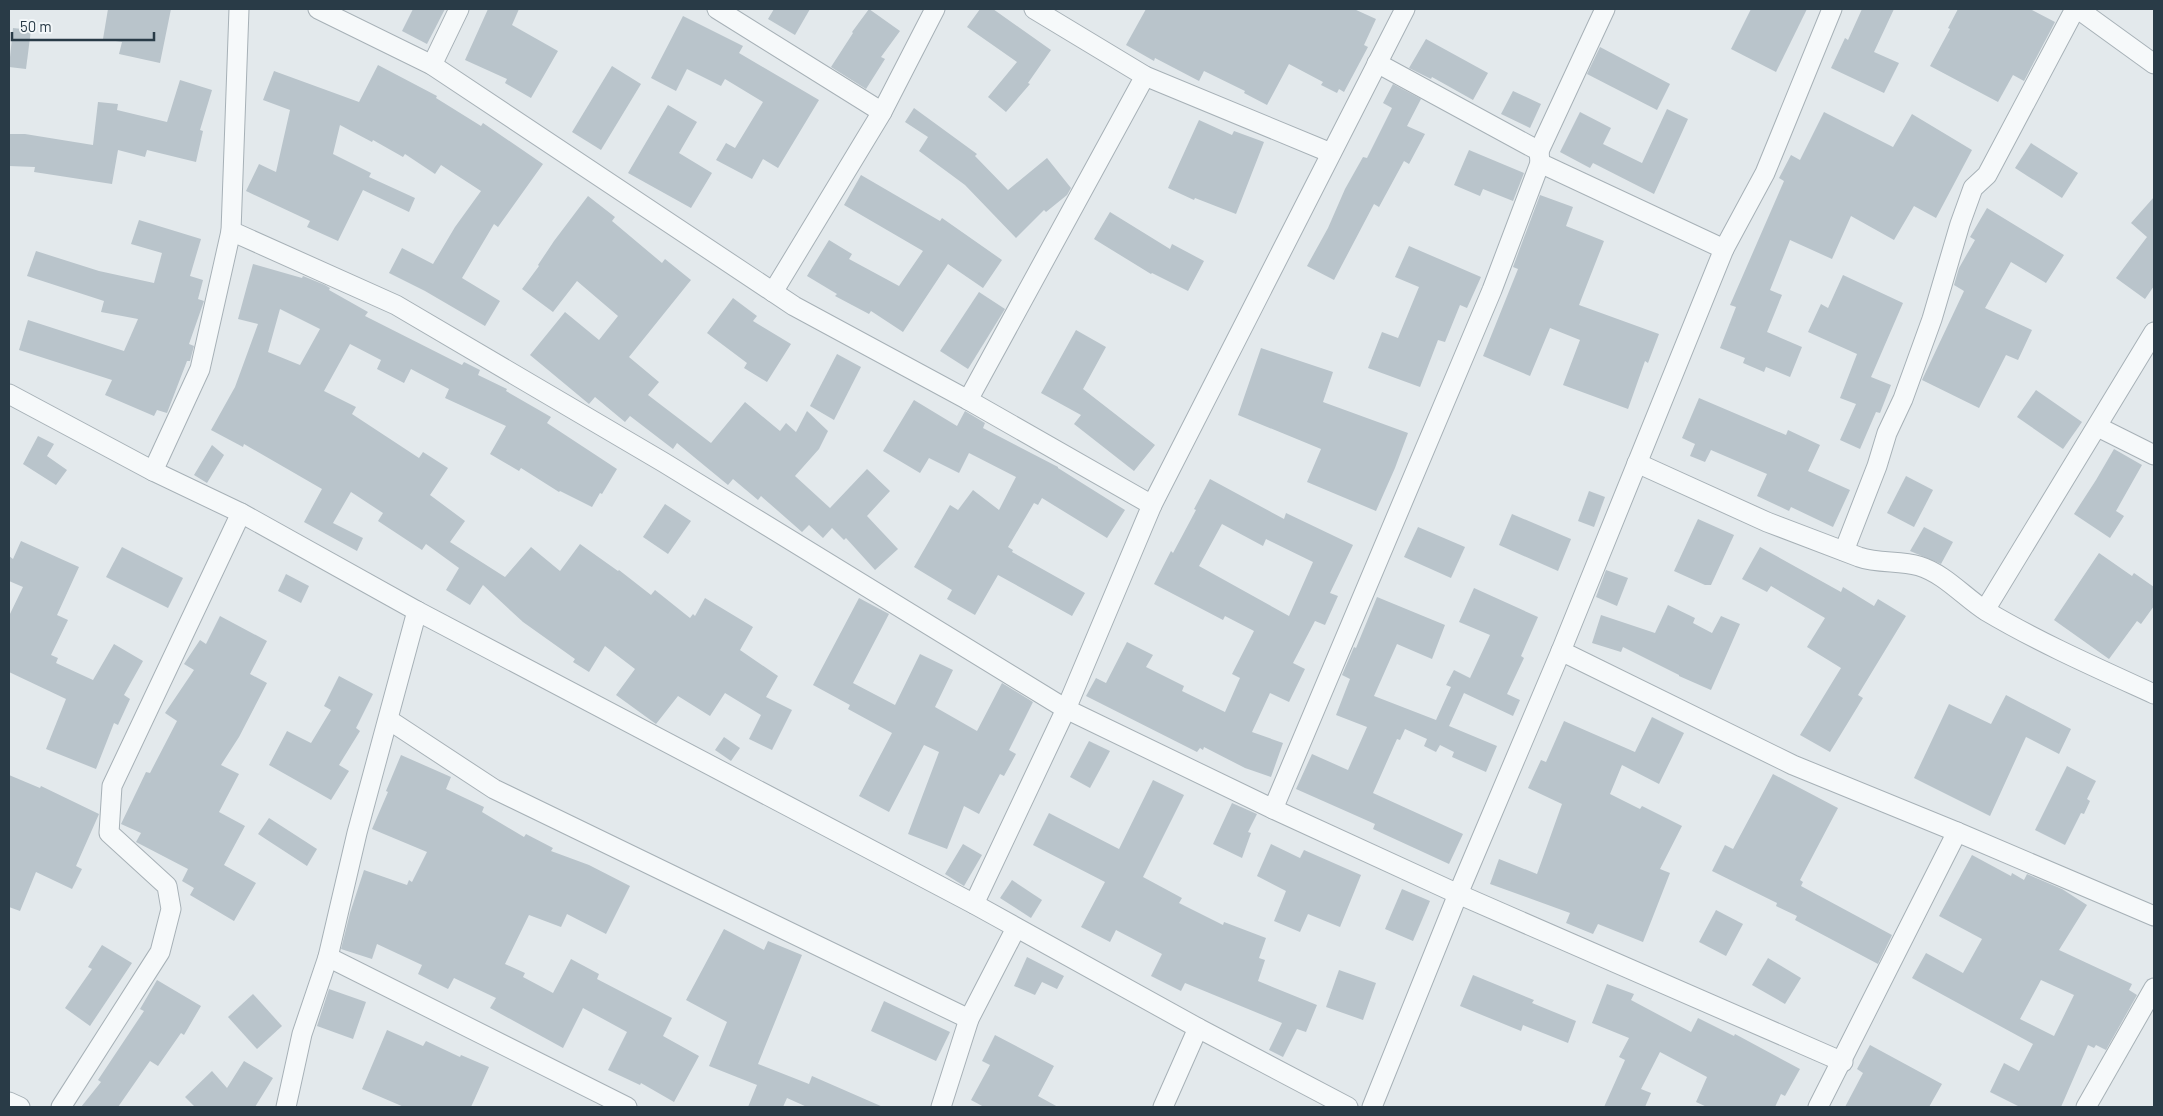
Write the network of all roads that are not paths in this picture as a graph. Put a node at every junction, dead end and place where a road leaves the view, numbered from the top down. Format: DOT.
graph roads {
  1 [pos="239,9"];
  2 [pos="318,9"];
  3 [pos="459,9"];
  4 [pos="718,9"];
  5 [pos="935,9"];
  6 [pos="1034,9"];
  7 [pos="1405,9"];
  8 [pos="1605,9"];
  9 [pos="1832,9"];
  10 [pos="2077,9"];
  11 [pos="1377,63"];
  12 [pos="2154,64"];
  13 [pos="432,65"];
  14 [pos="1145,76"];
  15 [pos="882,112"];
  16 [pos="1331,152"];
  17 [pos="1540,157"];
  18 [pos="231,231"];
  19 [pos="1724,249"];
  20 [pos="773,292"];
  21 [pos="2154,332"];
  22 [pos="9,394"];
  23 [pos="968,400"];
  24 [pos="2098,427"];
  25 [pos="2154,455"];
  26 [pos="1637,462"];
  27 [pos="153,471"];
  28 [pos="1152,505"];
  29 [pos="241,513"];
  30 [pos="1844,551"];
  31 [pos="1985,610"];
  32 [pos="417,611"];
  33 [pos="1561,651"];
  34 [pos="2154,694"];
  35 [pos="1066,709"];
  36 [pos="389,720"];
  37 [pos="1273,809"];
  38 [pos="1957,832"];
  39 [pos="1458,894"];
  40 [pos="974,904"];
  41 [pos="2154,916"];
  42 [pos="1016,928"];
  43 [pos="328,956"];
  44 [pos="2154,988"];
  45 [pos="969,1019"];
  46 [pos="1198,1028"];
  47 [pos="1843,1062"];
  48 [pos="9,1102"];
  49 [pos="20,1107"];
  50 [pos="61,1107"];
  51 [pos="286,1107"];
  52 [pos="627,1107"];
  53 [pos="941,1107"];
  54 [pos="1163,1107"];
  55 [pos="1348,1107"];
  56 [pos="1372,1107"];
  57 [pos="1818,1107"];
  58 [pos="2086,1107"];
  1 -- 18 [label="street"];
  2 -- 13 [label="street"];
  3 -- 13 [label="street"];
  4 -- 15 [label="street"];
  5 -- 15 [label="street"];
  6 -- 14 [label="street"];
  7 -- 11 [label="street"];
  8 -- 17 [label="street"];
  9 -- 19 [label="street"];
  10 -- 12 [label="street"];
  10 -- 30 [label="street"];
  11 -- 16 [label="street"];
  11 -- 17 [label="street"];
  13 -- 20 [label="street"];
  14 -- 16 [label="street"];
  14 -- 23 [label="street"];
  15 -- 20 [label="street"];
  16 -- 28 [label="street"];
  17 -- 19 [label="street"];
  17 -- 37 [label="street"];
  18 -- 27 [label="street"];
  18 -- 35 [label="street"];
  19 -- 26 [label="street"];
  20 -- 23 [label="street"];
  21 -- 24 [label="street"];
  22 -- 27 [label="street"];
  23 -- 28 [label="street"];
  24 -- 25 [label="street"];
  24 -- 31 [label="street"];
  26 -- 30 [label="street"];
  26 -- 33 [label="street"];
  27 -- 29 [label="street"];
  28 -- 35 [label="street"];
  29 -- 32 [label="street"];
  29 -- 50 [label="street"];
  30 -- 31 [label="street"];
  31 -- 34 [label="street"];
  32 -- 36 [label="street"];
  32 -- 40 [label="street"];
  33 -- 38 [label="street"];
  33 -- 39 [label="street"];
  35 -- 37 [label="street"];
  35 -- 40 [label="street"];
  36 -- 43 [label="street"];
  36 -- 45 [label="street"];
  37 -- 39 [label="street"];
  38 -- 41 [label="street"];
  38 -- 47 [label="street"];
  39 -- 47 [label="street"];
  39 -- 56 [label="street"];
  40 -- 42 [label="street"];
  42 -- 45 [label="street"];
  42 -- 46 [label="street"];
  43 -- 51 [label="street"];
  43 -- 52 [label="street"];
  44 -- 58 [label="street"];
  45 -- 53 [label="street"];
  46 -- 54 [label="street"];
  46 -- 55 [label="street"];
  47 -- 57 [label="street"];
  48 -- 49 [label="street"];
}
